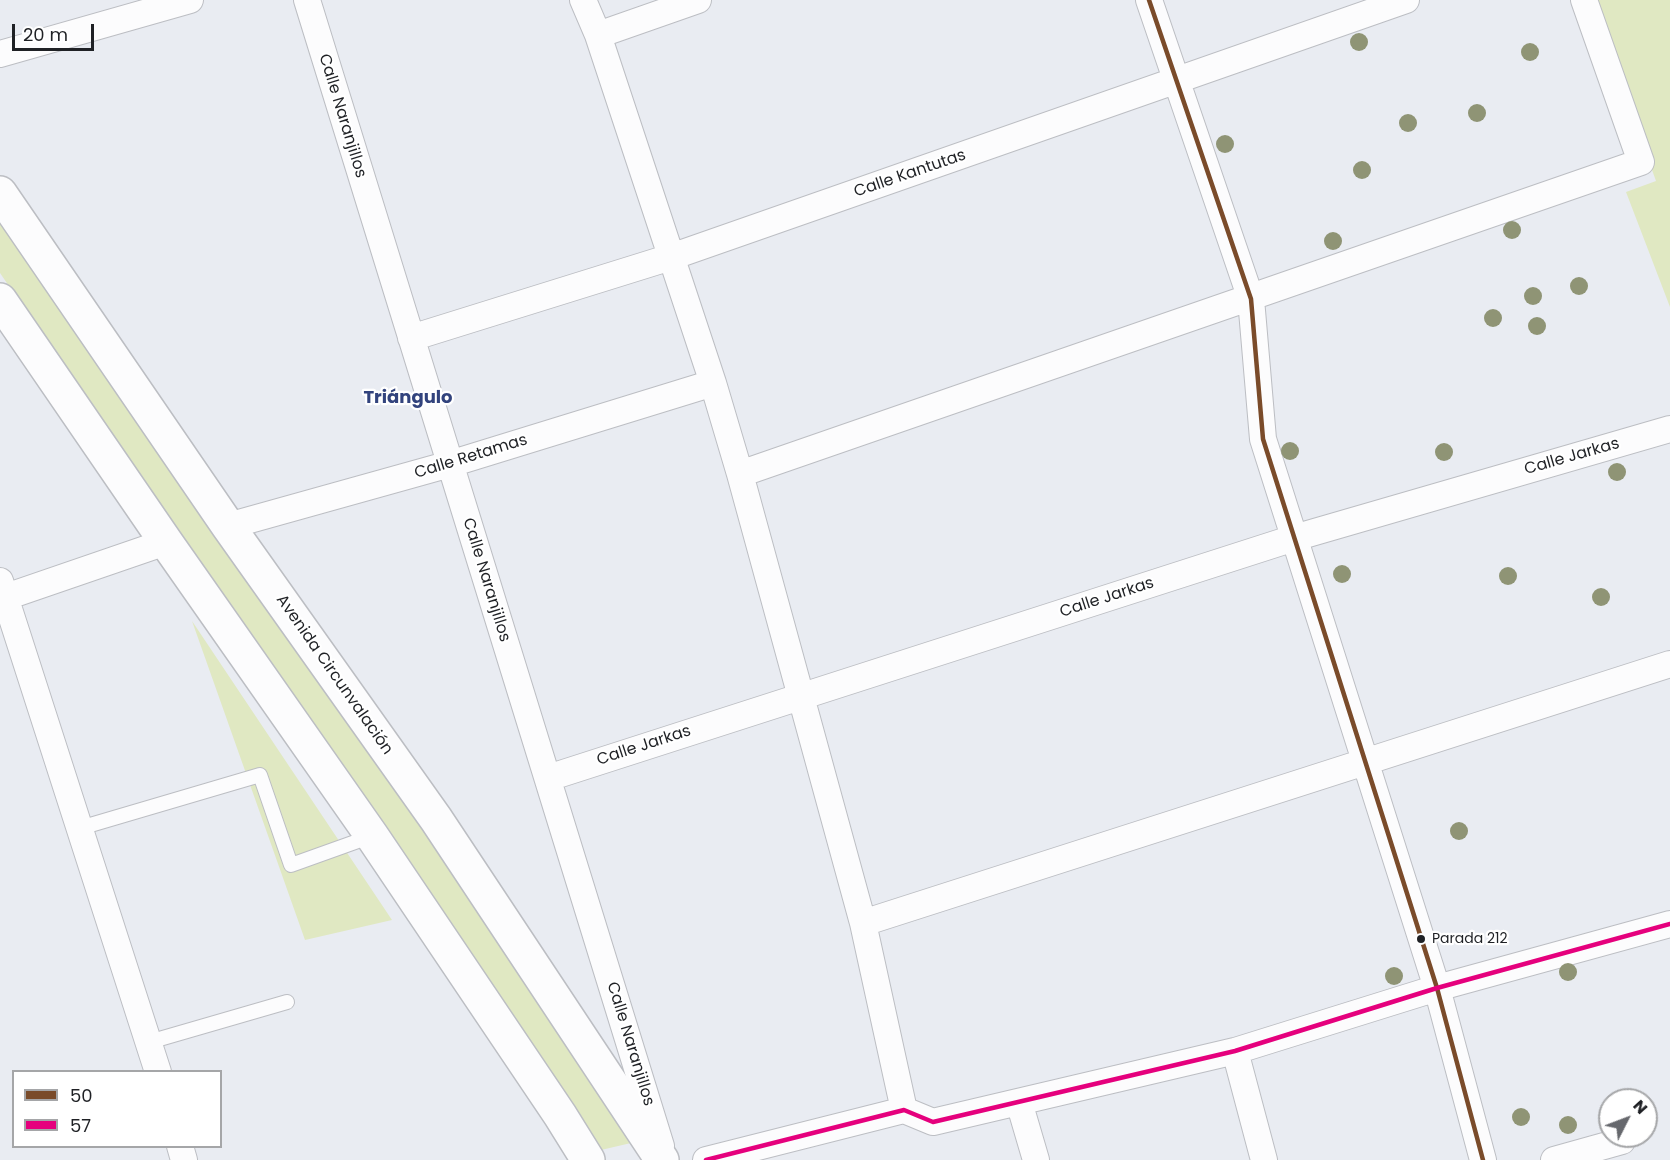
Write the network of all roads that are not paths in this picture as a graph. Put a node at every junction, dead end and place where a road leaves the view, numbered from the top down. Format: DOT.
graph roads {
  1 [pos="190,0"];
  2 [pos="307,0"];
  3 [pos="583,0"];
  4 [pos="698,0"];
  5 [pos="1149,0"];
  6 [pos="1406,0"];
  7 [pos="1584,0"];
  8 [pos="598,35"];
  9 [pos="0,54"];
  10 [pos="1176,81"];
  11 [pos="0,193"];
  12 [pos="671,257"];
  13 [pos="1251,299"];
  14 [pos="0,300"];
  15 [pos="411,338"];
  16 [pos="713,383"];
  17 [pos="1670,429"];
  18 [pos="450,464"];
  19 [pos="740,474"];
  20 [pos="228,526"];
  21 [pos="1294,538"];
  22 [pos="166,542"];
  23 [pos="2,593"];
  24 [pos="1670,664"];
  25 [pos="801,695"];
  26 [pos="1365,761"];
  27 [pos="548,778"];
  28 [pos="80,828"];
  29 [pos="372,836"];
  30 [pos="863,923"];
  31 [pos="1670,924"];
  32 [pos="1437,988"];
  33 [pos="287,1002"];
  34 [pos="149,1042"];
  35 [pos="1235,1051"];
  36 [pos="158,1070"];
  37 [pos="1019,1102"];
  38 [pos="904,1110"];
  39 [pos="1598,1148"];
  40 [pos="588,1160"];
  41 [pos="664,1160"];
  42 [pos="706,1160"];
  43 [pos="1036,1160"];
  44 [pos="1263,1160"];
  45 [pos="1483,1160"];
  46 [pos="1554,1160"];
  1 -- 9 [label="street"];
  2 -- 15 [label="street, Calle Naranjillos"];
  3 -- 8 [label="street"];
  4 -- 8 [label="street"];
  5 -- 10 [label="street"];
  6 -- 10 [label="street, Calle Kantutas"];
  7 -- 13 [label="street"];
  8 -- 12 [label="street"];
  10 -- 12 [label="street, Calle Kantutas"];
  10 -- 13 [label="street"];
  11 -- 20 [label="main road, Avenida Circunvalación"];
  12 -- 15 [label="street, Calle Kantutas"];
  12 -- 16 [label="street"];
  13 -- 19 [label="street"];
  13 -- 21 [label="street"];
  14 -- 22 [label="main road"];
  15 -- 18 [label="street, Calle Naranjillos"];
  16 -- 18 [label="street, Calle Retamas"];
  16 -- 19 [label="street"];
  17 -- 21 [label="street, Calle Jarkas"];
  18 -- 20 [label="street, Calle Retamas"];
  18 -- 27 [label="street, Calle Naranjillos"];
  19 -- 25 [label="street"];
  20 -- 41 [label="main road, Avenida Circunvalación"];
  21 -- 25 [label="street, Calle Jarkas"];
  21 -- 26 [label="street"];
  22 -- 23 [label="street"];
  22 -- 29 [label="main road"];
  23 -- 28 [label="street"];
  24 -- 26 [label="street"];
  25 -- 27 [label="street, Calle Jarkas"];
  25 -- 30 [label="street"];
  26 -- 30 [label="street"];
  26 -- 32 [label="street"];
  27 -- 41 [label="street, Calle Naranjillos"];
  28 -- 29 [label="lane"];
  28 -- 34 [label="street"];
  29 -- 40 [label="main road"];
  30 -- 38 [label="street"];
  31 -- 32 [label="street"];
  32 -- 35 [label="street"];
  32 -- 45 [label="street"];
  33 -- 34 [label="lane"];
  34 -- 36 [label="street"];
  35 -- 37 [label="street"];
  35 -- 44 [label="street"];
  37 -- 38 [label="street"];
  37 -- 43 [label="street"];
  38 -- 42 [label="street"];
  39 -- 46 [label="street"];
}
